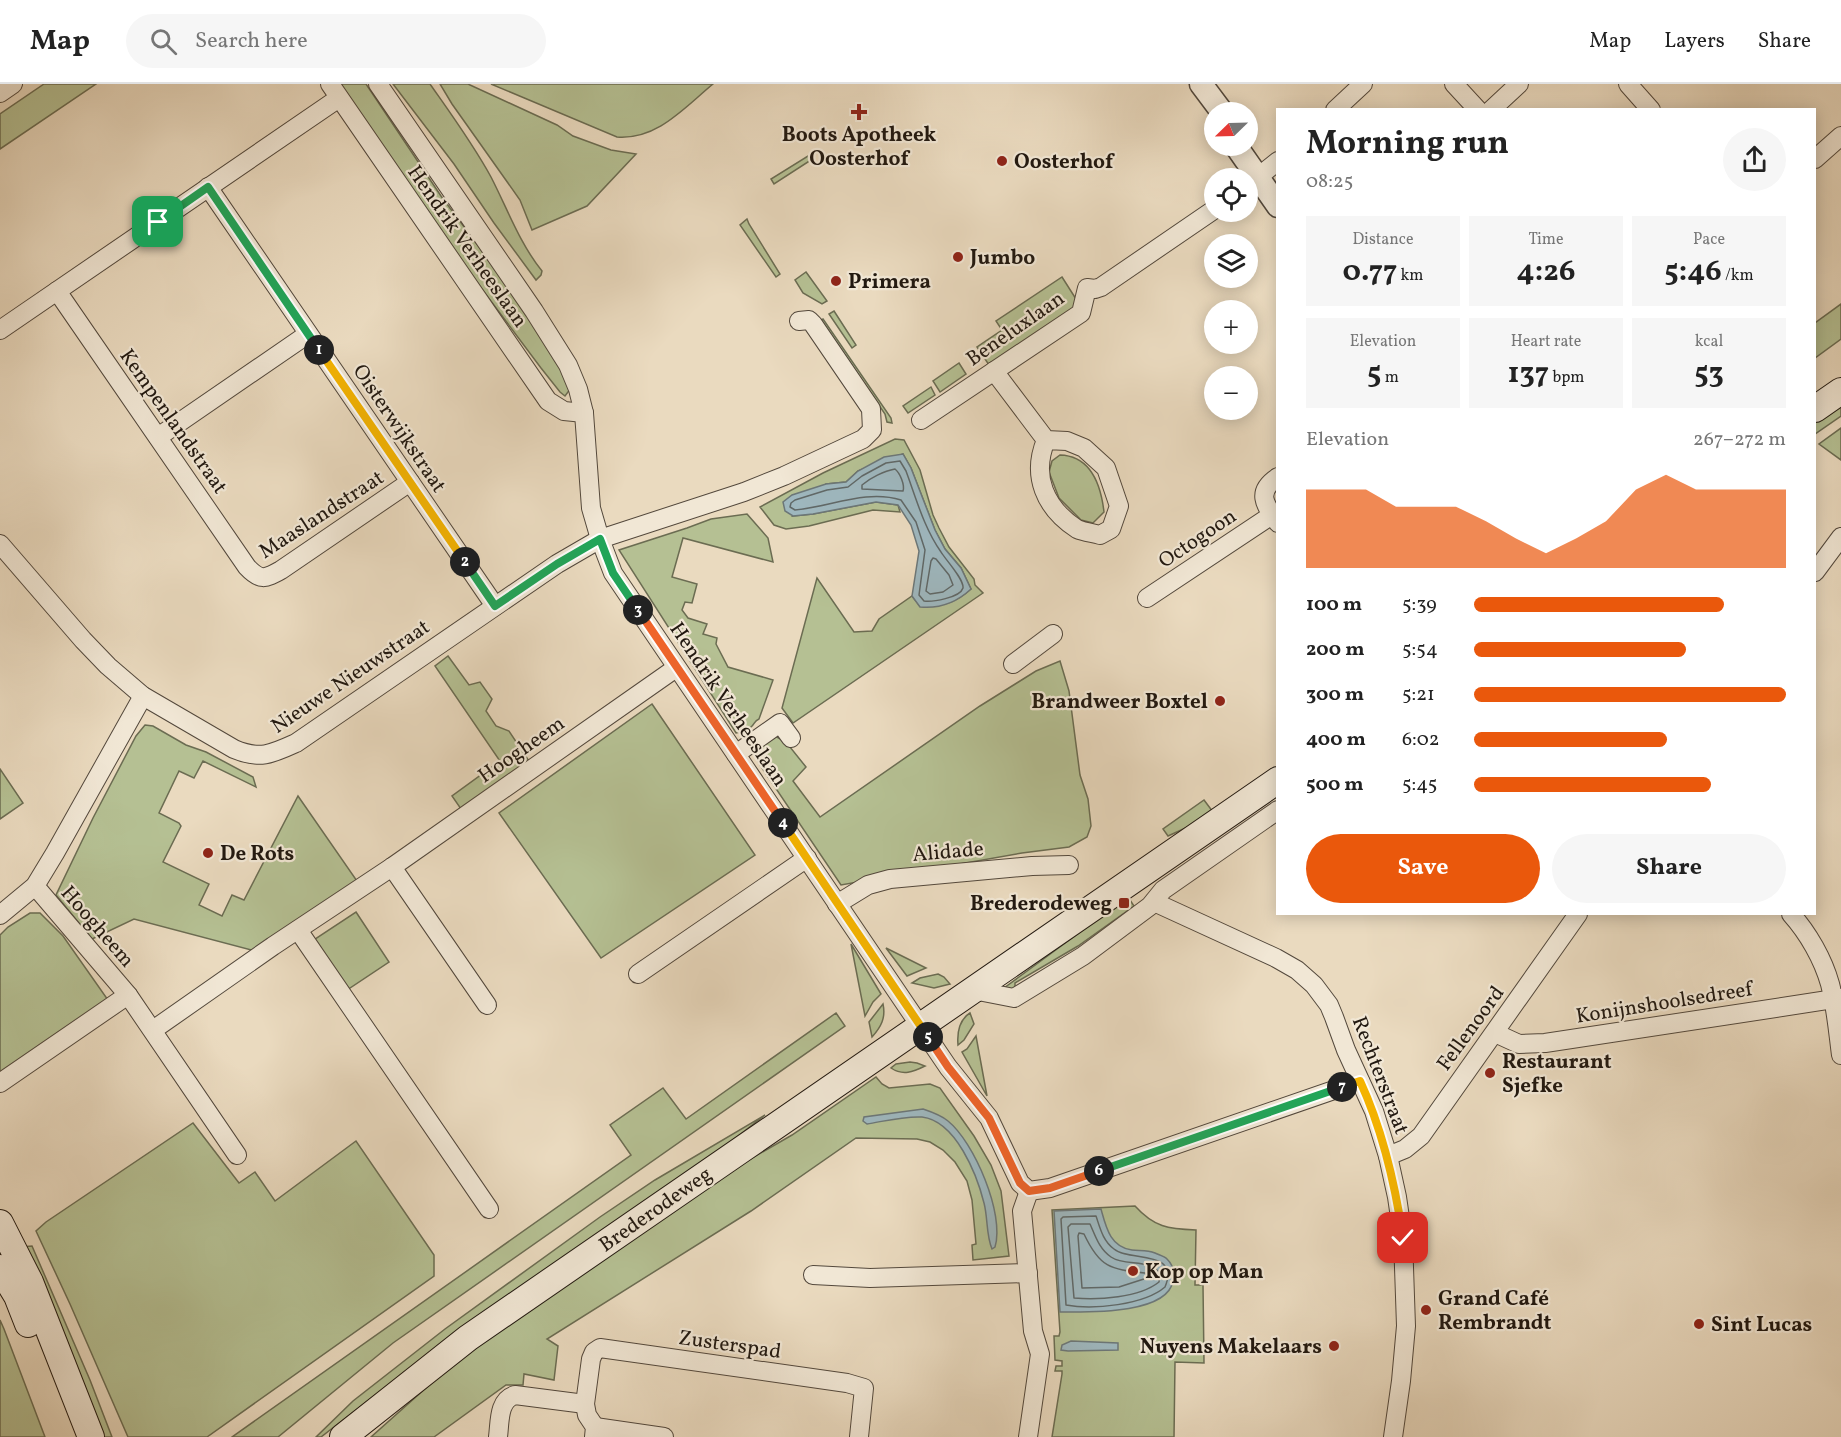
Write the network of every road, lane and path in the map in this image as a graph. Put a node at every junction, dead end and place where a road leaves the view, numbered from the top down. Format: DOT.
graph roads {
  1 [pos="13,84"];
  2 [pos="378,84"];
  3 [pos="1201,84"];
  4 [pos="1363,84"];
  5 [pos="1454,84"];
  6 [pos="1519,84"];
  7 [pos="1628,84"];
  8 [pos="334,91"];
  9 [pos="0,93"];
  10 [pos="1214,102"];
  11 [pos="1337,108"];
  12 [pos="1476,108"];
  13 [pos="1493,108"];
  14 [pos="1649,108"];
  15 [pos="1841,136"];
  16 [pos="1246,156"];
  17 [pos="1256,156"];
  18 [pos="1816,158"];
  19 [pos="1266,175"];
  20 [pos="208,187"];
  21 [pos="1276,201"];
  22 [pos="1204,216"];
  23 [pos="57,291"];
  24 [pos="799,321"];
  25 [pos="0,330"];
  26 [pos="308,334"];
  27 [pos="994,371"];
  28 [pos="1841,392"];
  29 [pos="1816,408"];
  30 [pos="584,413"];
  31 [pos="921,420"];
  32 [pos="158,437"];
  33 [pos="1046,440"];
  34 [pos="1276,478"];
  35 [pos="410,482"];
  36 [pos="1275,519"];
  37 [pos="1841,537"];
  38 [pos="600,539"];
  39 [pos="2,549"];
  40 [pos="1816,571"];
  41 [pos="255,576"];
  42 [pos="1147,598"];
  43 [pos="495,606"];
  44 [pos="1053,634"];
  45 [pos="1013,664"];
  46 [pos="676,668"];
  47 [pos="142,696"];
  48 [pos="791,738"];
  49 [pos="736,754"];
  50 [pos="1276,781"];
  51 [pos="1276,811"];
  52 [pos="807,858"];
  53 [pos="1070,865"];
  54 [pos="392,867"];
  55 [pos="35,886"];
  56 [pos="1154,903"];
  57 [pos="837,904"];
  58 [pos="0,915"];
  59 [pos="1577,915"];
  60 [pos="1792,915"];
  61 [pos="298,930"];
  62 [pos="638,974"];
  63 [pos="973,990"];
  64 [pos="128,995"];
  65 [pos="1837,999"];
  66 [pos="487,1005"];
  67 [pos="921,1026"];
  68 [pos="153,1030"];
  69 [pos="1495,1033"];
  70 [pos="1841,1055"];
  71 [pos="1360,1081"];
  72 [pos="0,1083"];
  73 [pos="237,1155"];
  74 [pos="1388,1156"];
  75 [pos="1029,1191"];
  76 [pos="489,1209"];
  77 [pos="0,1223"];
  78 [pos="0,1268"];
  79 [pos="1028,1273"];
  80 [pos="813,1275"];
  81 [pos="585,1404"];
  82 [pos="595,1432"];
  83 [pos="614,1433"];
  84 [pos="74,1437"];
  85 [pos="91,1437"];
  86 [pos="343,1437"];
  87 [pos="498,1437"];
  88 [pos="664,1437"];
  89 [pos="859,1437"];
  90 [pos="1028,1437"];
  91 [pos="1393,1437"];
  1 -- 9 [label="street"];
  2 -- 30 [label="street, Hendrik Verheeslaan"];
  3 -- 10 [label="street"];
  4 -- 11 [label="street"];
  5 -- 12 [label="street"];
  6 -- 13 [label="street"];
  7 -- 14 [label="street"];
  8 -- 20 [label="street"];
  8 -- 30 [label="street, Hendrik Verheeslaan"];
  15 -- 18 [label="street"];
  16 -- 19 [label="street"];
  17 -- 19 [label="street"];
  19 -- 21 [label="street"];
  20 -- 23 [label="street"];
  20 -- 26 [label="street, Oisterwijkstraat"];
  22 -- 27 [label="street, Beneluxlaan"];
  23 -- 25 [label="street"];
  23 -- 32 [label="street, Kempenlandstraat"];
  24 -- 38 [label="street"];
  26 -- 32 [label="street"];
  26 -- 35 [label="street, Oisterwijkstraat"];
  27 -- 31 [label="street, Beneluxlaan"];
  27 -- 33 [label="street"];
  28 -- 29 [label="main road"];
  30 -- 38 [label="street, Hendrik Verheeslaan"];
  32 -- 41 [label="street, Kempenlandstraat"];
  33 -- 33 [label="street"];
  34 -- 36 [label="street, Octogoon"];
  35 -- 41 [label="street, Maaslandstraat"];
  35 -- 43 [label="street, Oisterwijkstraat"];
  36 -- 42 [label="street, Octogoon"];
  37 -- 40 [label="street"];
  38 -- 43 [label="street, Nieuwe Nieuwstraat"];
  38 -- 46 [label="street, Hendrik Verheeslaan"];
  39 -- 47 [label="street, Nieuwe Nieuwstraat"];
  43 -- 47 [label="street, Nieuwe Nieuwstraat"];
  44 -- 45 [label="street"];
  46 -- 49 [label="street, Hendrik Verheeslaan"];
  46 -- 54 [label="street, Hoogheem"];
  47 -- 55 [label="street"];
  48 -- 49 [label="street"];
  49 -- 52 [label="street, Hendrik Verheeslaan"];
  50 -- 63 [label="main road, Brederodeweg"];
  51 -- 56 [label="street"];
  52 -- 57 [label="street, Hendrik Verheeslaan"];
  52 -- 62 [label="street"];
  53 -- 57 [label="street, Alidade"];
  54 -- 61 [label="street, Hoogheem"];
  54 -- 66 [label="street"];
  55 -- 58 [label="street"];
  55 -- 64 [label="street, Hoogheem"];
  56 -- 63 [label="street"];
  56 -- 71 [label="street, Rechterstraat"];
  57 -- 67 [label="street, Hendrik Verheeslaan"];
  59 -- 69 [label="street, Fellenoord"];
  60 -- 65 [label="street"];
  61 -- 68 [label="street, Hoogheem"];
  61 -- 76 [label="street"];
  63 -- 67 [label="main road, Brederodeweg"];
  64 -- 68 [label="street, Hoogheem"];
  64 -- 72 [label="street, Hoogheem"];
  65 -- 69 [label="street, Konijnshoolsedreef"];
  65 -- 70 [label="street"];
  67 -- 75 [label="street, Hendrik Verheeslaan"];
  67 -- 86 [label="main road, Brederodeweg"];
  68 -- 73 [label="street, Hoogheem"];
  69 -- 74 [label="street, Fellenoord"];
  71 -- 74 [label="street, Rechterstraat"];
  71 -- 75 [label="street"];
  74 -- 91 [label="street, Rechterstraat"];
  75 -- 79 [label="street"];
  77 -- 85 [label="main road"];
  78 -- 84 [label="main road"];
  79 -- 80 [label="street"];
  79 -- 90 [label="street"];
  81 -- 82 [label="street"];
  81 -- 87 [label="street"];
  81 -- 89 [label="street, Zusterspad"];
  82 -- 83 [label="street"];
  83 -- 88 [label="street"];
}
